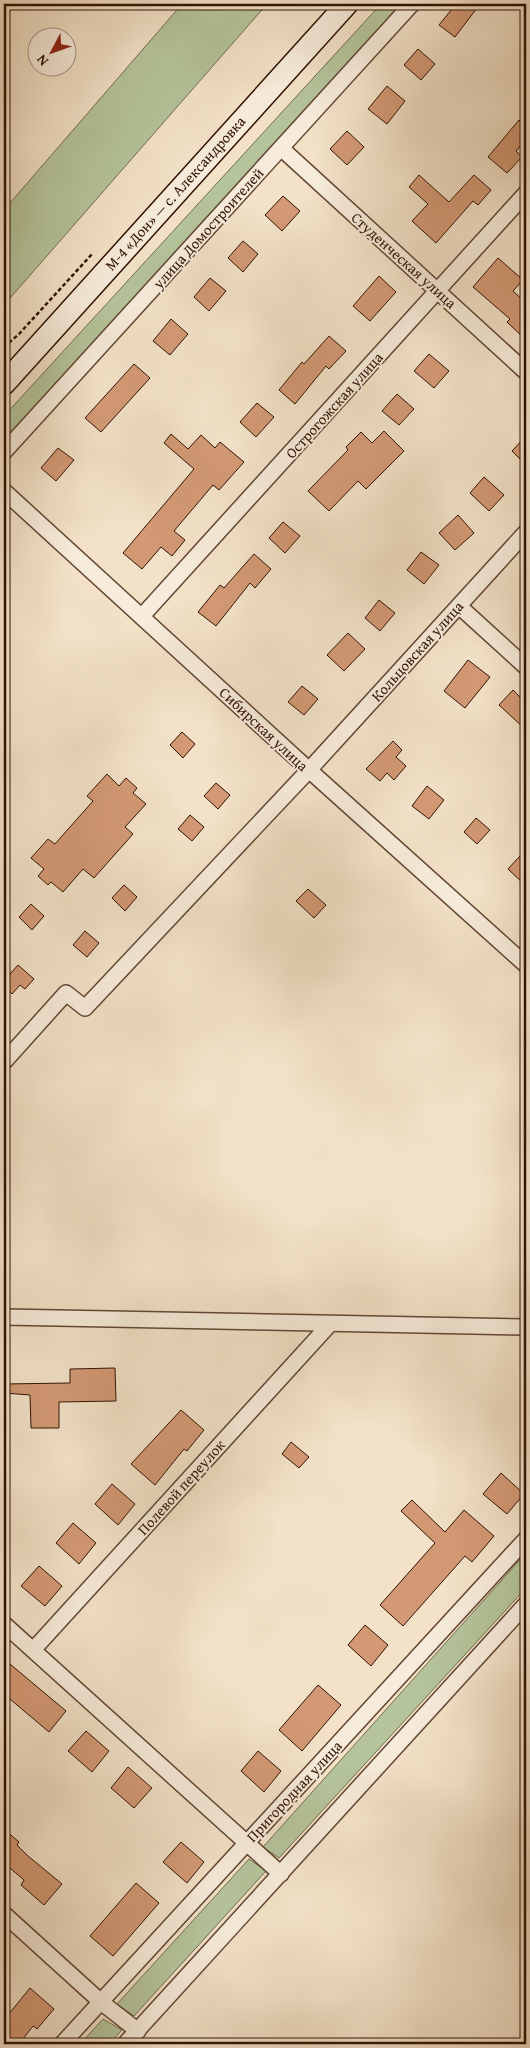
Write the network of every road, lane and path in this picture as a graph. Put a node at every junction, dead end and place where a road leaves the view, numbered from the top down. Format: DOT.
graph roads {
  1 [pos="347,4"];
  2 [pos="412,4"];
  3 [pos="281,148"];
  4 [pos="526,193"];
  5 [pos="93,253"];
  6 [pos="438,291"];
  7 [pos="4,347"];
  8 [pos="526,372"];
  9 [pos="4,384"];
  10 [pos="4,452"];
  11 [pos="4,491"];
  12 [pos="526,532"];
  13 [pos="459,606"];
  14 [pos="142,616"];
  15 [pos="526,667"];
  16 [pos="309,770"];
  17 [pos="526,965"];
  18 [pos="4,1062"];
  19 [pos="4,1318"];
  20 [pos="330,1324"];
  21 [pos="526,1327"];
  22 [pos="526,1539"];
  23 [pos="526,1604"];
  24 [pos="4,1624"];
  25 [pos="33,1650"];
  26 [pos="246,1842"];
  27 [pos="281,1874"];
  28 [pos="4,1914"];
  29 [pos="101,2002"];
  30 [pos="138,2031"];
  31 [pos="62,2044"];
  32 [pos="125,2044"];
  1 -- 9 [label="main road, М-4 «Дон» — с. Александровка"];
  2 -- 3 [label="street, улица Домостроителей"];
  3 -- 6 [label="street, Студенческая улица"];
  3 -- 10 [label="street, улица Домостроителей"];
  4 -- 6 [label="street, Острогожская улица"];
  5 -- 7 [label="path"];
  6 -- 8 [label="street, Студенческая улица"];
  6 -- 14 [label="street, Острогожская улица"];
  11 -- 14 [label="street, Сибирская улица"];
  12 -- 13 [label="street, Кольцовская улица"];
  13 -- 15 [label="street"];
  13 -- 16 [label="street, Кольцовская улица"];
  14 -- 16 [label="street, Сибирская улица"];
  16 -- 17 [label="street, Сибирская улица"];
  16 -- 18 [label="street, Кольцовская улица"];
  19 -- 20 [label="street"];
  20 -- 21 [label="street"];
  20 -- 25 [label="street, Полевой переулок"];
  22 -- 26 [label="street, Пригородная улица"];
  23 -- 27 [label="street"];
  24 -- 25 [label="street"];
  25 -- 26 [label="street"];
  26 -- 27 [label="street"];
  26 -- 29 [label="street, Пригородная улица"];
  27 -- 30 [label="street"];
  28 -- 29 [label="street"];
  29 -- 30 [label="street"];
  29 -- 31 [label="street, Пригородная улица"];
  30 -- 32 [label="street"];
}
